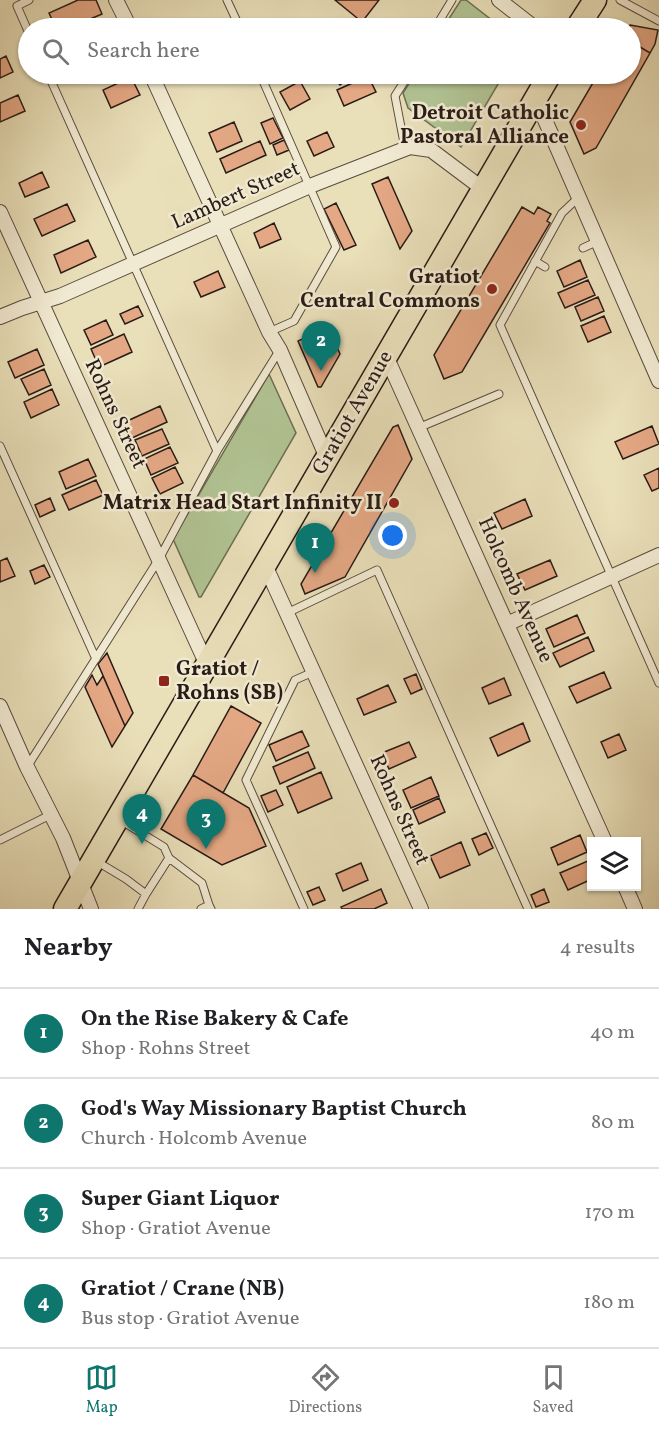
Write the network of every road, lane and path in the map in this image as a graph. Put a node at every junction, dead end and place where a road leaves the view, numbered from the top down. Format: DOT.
graph roads {
  1 [pos="29,0"];
  2 [pos="116,0"];
  3 [pos="227,0"];
  4 [pos="452,0"];
  5 [pos="499,0"];
  6 [pos="594,0"];
  7 [pos="620,0"];
  8 [pos="22,18"];
  9 [pos="125,18"];
  10 [pos="235,18"];
  11 [pos="441,18"];
  12 [pos="522,18"];
  13 [pos="583,18"];
  14 [pos="659,21"];
  15 [pos="53,84"];
  16 [pos="155,84"];
  17 [pos="264,84"];
  18 [pos="403,84"];
  19 [pos="543,84"];
  20 [pos="535,97"];
  21 [pos="405,148"];
  22 [pos="310,186"];
  23 [pos="483,189"];
  24 [pos="579,197"];
  25 [pos="0,212"];
  26 [pos="221,225"];
  27 [pos="598,241"];
  28 [pos="583,248"];
  29 [pos="535,261"];
  30 [pos="134,264"];
  31 [pos="545,267"];
  32 [pos="41,302"];
  33 [pos="0,317"];
  34 [pos="269,332"];
  35 [pos="280,350"];
  36 [pos="386,356"];
  37 [pos="659,381"];
  38 [pos="499,394"];
  39 [pos="418,428"];
  40 [pos="0,446"];
  41 [pos="218,451"];
  42 [pos="327,458"];
  43 [pos="659,555"];
  44 [pos="159,559"];
  45 [pos="265,565"];
  46 [pos="611,577"];
  47 [pos="287,613"];
  48 [pos="507,624"];
  49 [pos="96,659"];
  50 [pos="207,665"];
  51 [pos="313,672"];
  52 [pos="659,682"];
  53 [pos="0,706"];
  54 [pos="27,767"];
  55 [pos="52,814"];
  56 [pos="118,819"];
  57 [pos="603,837"];
  58 [pos="0,840"];
  59 [pos="169,858"];
  60 [pos="94,860"];
  61 [pos="80,884"];
  62 [pos="627,891"];
  63 [pos="146,894"];
  64 [pos="210,907"];
  65 [pos="65,909"];
  66 [pos="91,909"];
  67 [pos="138,909"];
  68 [pos="201,909"];
  69 [pos="304,909"];
  70 [pos="421,909"];
  71 [pos="528,909"];
  72 [pos="635,909"];
  1 -- 8 [label="lane"];
  2 -- 9 [label="street"];
  3 -- 10 [label="lane"];
  4 -- 11 [label="lane"];
  5 -- 12 [label="street"];
  6 -- 13 [label="main road"];
  7 -- 14 [label="lane"];
  15 -- 30 [label="lane"];
  16 -- 26 [label="street"];
  17 -- 22 [label="lane"];
  18 -- 21 [label="lane"];
  19 -- 20 [label="main road, Gratiot Avenue"];
  20 -- 23 [label="main road, Gratiot Avenue"];
  20 -- 24 [label="street"];
  21 -- 22 [label="street, Lambert Street"];
  21 -- 23 [label="street"];
  22 -- 26 [label="street, Lambert Street"];
  22 -- 34 [label="lane"];
  23 -- 36 [label="main road, Gratiot Avenue"];
  24 -- 27 [label="street"];
  24 -- 29 [label="lane"];
  25 -- 32 [label="street, Rohns Street"];
  26 -- 30 [label="street, Lambert Street"];
  26 -- 34 [label="street"];
  27 -- 28 [label="lane"];
  27 -- 37 [label="street"];
  29 -- 31 [label="lane"];
  29 -- 46 [label="lane"];
  30 -- 32 [label="street, Lambert Street"];
  30 -- 41 [label="lane"];
  32 -- 33 [label="street, Lambert Street"];
  32 -- 44 [label="street, Rohns Street"];
  34 -- 35 [label="street"];
  35 -- 41 [label="lane"];
  35 -- 42 [label="street"];
  36 -- 39 [label="street, Holcomb Avenue"];
  36 -- 42 [label="main road, Gratiot Avenue"];
  38 -- 39 [label="lane"];
  39 -- 48 [label="street, Holcomb Avenue"];
  40 -- 49 [label="lane"];
  41 -- 44 [label="lane"];
  42 -- 45 [label="main road, Gratiot Avenue"];
  43 -- 46 [label="street"];
  44 -- 49 [label="lane"];
  44 -- 50 [label="street, Rohns Street"];
  45 -- 47 [label="street, Rohns Street"];
  45 -- 50 [label="main road, Gratiot Avenue"];
  46 -- 48 [label="street"];
  46 -- 52 [label="lane"];
  47 -- 51 [label="street, Rohns Street"];
  47 -- 71 [label="lane"];
  48 -- 57 [label="street, Holcomb Avenue"];
  49 -- 54 [label="lane"];
  50 -- 56 [label="main road, Gratiot Avenue"];
  51 -- 69 [label="lane"];
  51 -- 70 [label="street, Rohns Street"];
  53 -- 54 [label="street"];
  54 -- 55 [label="street"];
  55 -- 58 [label="lane"];
  55 -- 61 [label="street"];
  56 -- 59 [label="lane"];
  56 -- 60 [label="main road, Gratiot Avenue"];
  59 -- 63 [label="lane"];
  59 -- 64 [label="lane"];
  60 -- 61 [label="main road, Gratiot Avenue"];
  60 -- 63 [label="lane"];
  61 -- 65 [label="main road, Gratiot Avenue"];
  61 -- 66 [label="street"];
  62 -- 72 [label="street"];
  63 -- 67 [label="lane"];
  64 -- 68 [label="lane"];
}
